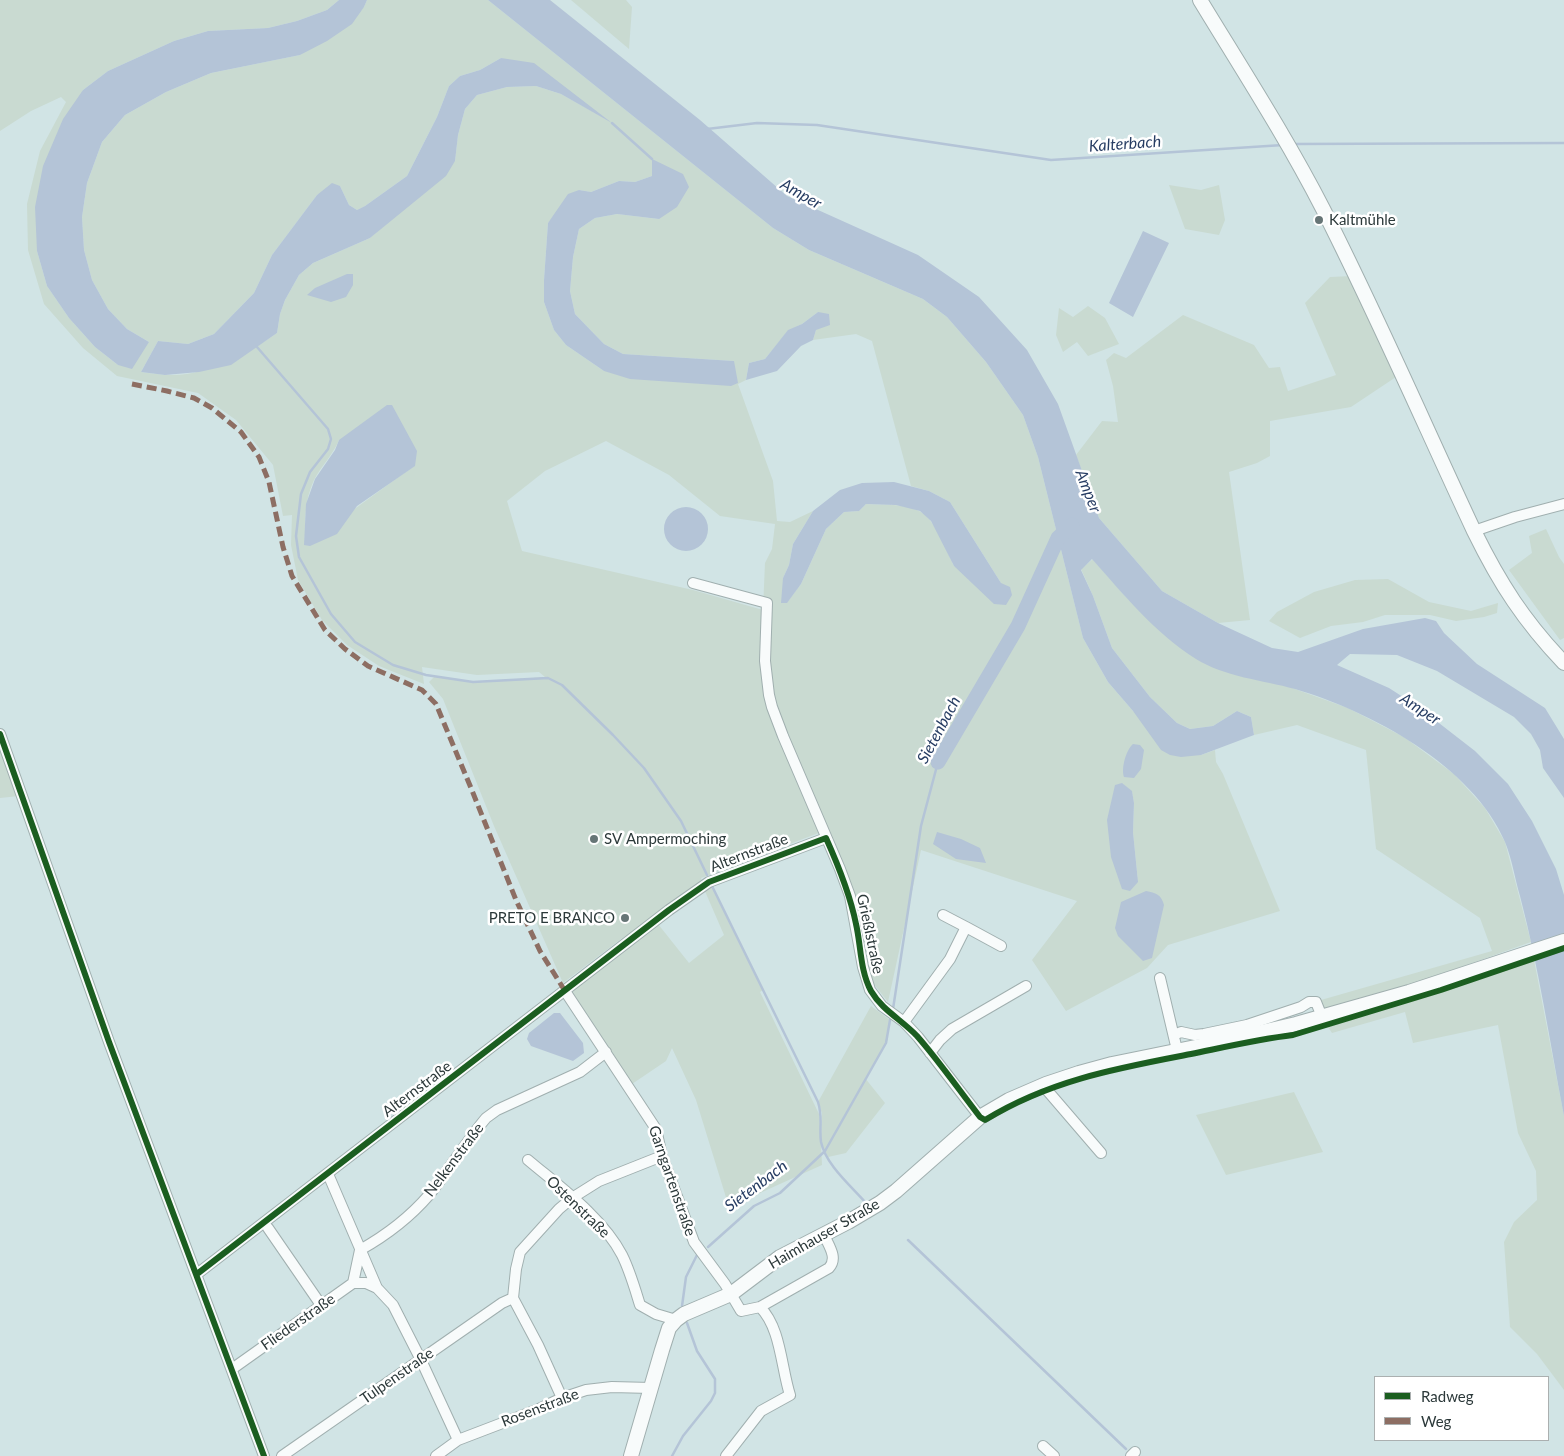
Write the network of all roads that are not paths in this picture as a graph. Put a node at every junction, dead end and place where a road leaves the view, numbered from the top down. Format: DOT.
graph roads {
  1 [pos="1200,0"];
  2 [pos="1564,504"];
  3 [pos="1474,532"];
  4 [pos="693,583"];
  5 [pos="1564,664"];
  6 [pos="0,734"];
  7 [pos="826,838"];
  8 [pos="943,914"];
  9 [pos="966,927"];
  10 [pos="1564,941"];
  11 [pos="1001,946"];
  12 [pos="1160,978"];
  13 [pos="1026,986"];
  14 [pos="565,991"];
  15 [pos="1322,1017"];
  16 [pos="904,1022"];
  17 [pos="1174,1036"];
  18 [pos="1177,1050"];
  19 [pos="606,1052"];
  20 [pos="930,1053"];
  21 [pos="1046,1084"];
  22 [pos="980,1117"];
  23 [pos="1101,1153"];
  24 [pos="662,1156"];
  25 [pos="528,1160"];
  26 [pos="328,1174"];
  27 [pos="572,1198"];
  28 [pos="268,1228"];
  29 [pos="824,1235"];
  30 [pos="360,1250"];
  31 [pos="197,1274"];
  32 [pos="353,1283"];
  33 [pos="377,1288"];
  34 [pos="730,1294"];
  35 [pos="514,1298"];
  36 [pos="322,1305"];
  37 [pos="760,1307"];
  38 [pos="676,1320"];
  39 [pos="421,1360"];
  40 [pos="232,1369"];
  41 [pos="651,1388"];
  42 [pos="562,1398"];
  43 [pos="458,1440"];
  44 [pos="1044,1446"];
  45 [pos="264,1456"];
  46 [pos="282,1456"];
  47 [pos="436,1456"];
  48 [pos="631,1456"];
  49 [pos="726,1456"];
  50 [pos="1054,1456"];
  1 -- 3 [label="main road"];
  2 -- 3 [label="street"];
  3 -- 5 [label="main road"];
  4 -- 7 [label="street, Grießlstraße"];
  6 -- 31 [label="street"];
  7 -- 14 [label="street, Alternstraße"];
  7 -- 16 [label="street, Grießlstraße"];
  8 -- 9 [label="street"];
  9 -- 11 [label="street"];
  9 -- 16 [label="street"];
  10 -- 15 [label="main road, Haimhauser Straße"];
  12 -- 17 [label="street"];
  13 -- 20 [label="street"];
  14 -- 19 [label="street, Garngartenstraße"];
  14 -- 26 [label="street, Alternstraße"];
  15 -- 17 [label="street"];
  15 -- 18 [label="main road, Haimhauser Straße"];
  16 -- 20 [label="street, Grießlstraße"];
  17 -- 18 [label="street"];
  18 -- 21 [label="main road, Haimhauser Straße"];
  19 -- 24 [label="street, Garngartenstraße"];
  19 -- 30 [label="street, Nelkenstraße"];
  20 -- 22 [label="street, Grießlstraße"];
  21 -- 22 [label="main road, Haimhauser Straße"];
  21 -- 23 [label="street"];
  22 -- 29 [label="main road, Haimhauser Straße"];
  24 -- 27 [label="street"];
  24 -- 34 [label="street, Garngartenstraße"];
  25 -- 27 [label="street, Ostenstraße"];
  26 -- 30 [label="street"];
  26 -- 31 [label="street, Alternstraße"];
  27 -- 35 [label="street"];
  27 -- 38 [label="street, Ostenstraße"];
  28 -- 36 [label="street"];
  29 -- 34 [label="main road, Haimhauser Straße"];
  29 -- 37 [label="street"];
  30 -- 32 [label="street"];
  30 -- 33 [label="street"];
  31 -- 40 [label="street"];
  32 -- 33 [label="street"];
  32 -- 36 [label="street, Fliederstraße"];
  33 -- 39 [label="street"];
  34 -- 37 [label="street, Garngartenstraße"];
  34 -- 38 [label="main road, Haimhauser Straße"];
  35 -- 39 [label="street, Tulpenstraße"];
  35 -- 42 [label="street"];
  36 -- 40 [label="street, Fliederstraße"];
  37 -- 49 [label="street"];
  38 -- 41 [label="main road"];
  39 -- 43 [label="street"];
  39 -- 46 [label="street, Tulpenstraße"];
  40 -- 45 [label="street"];
  41 -- 42 [label="street, Rosenstraße"];
  41 -- 48 [label="main road"];
  42 -- 43 [label="street, Rosenstraße"];
  43 -- 47 [label="street, Rosenstraße"];
  44 -- 50 [label="street"];
}
